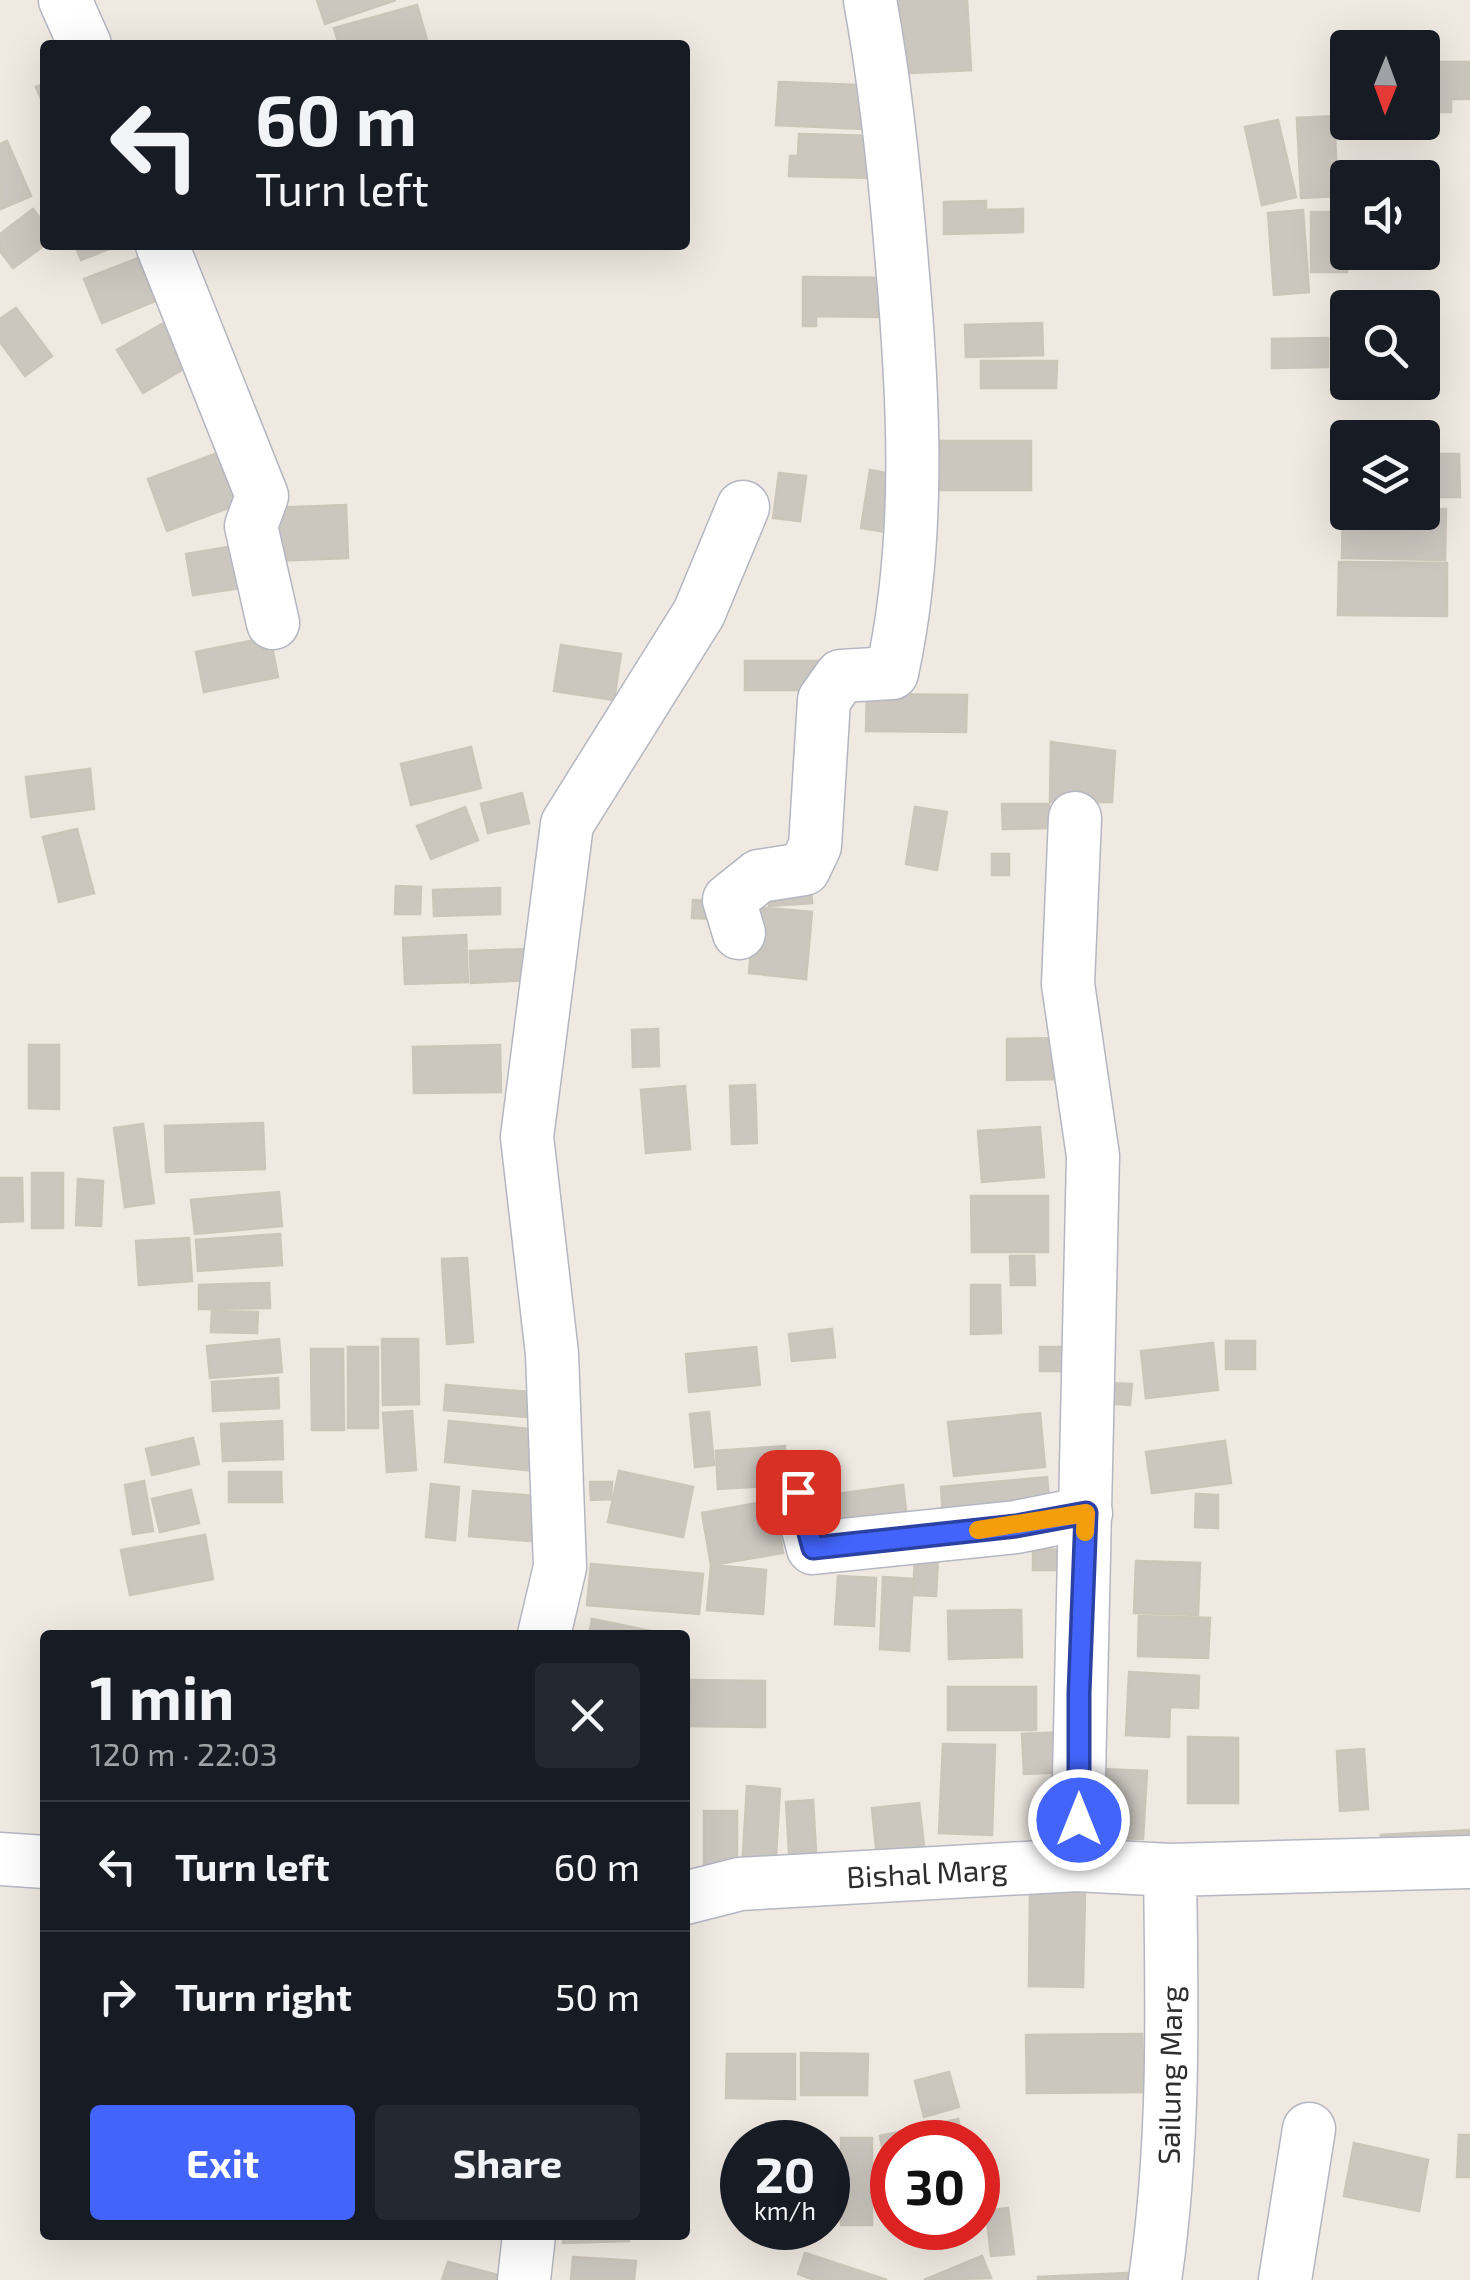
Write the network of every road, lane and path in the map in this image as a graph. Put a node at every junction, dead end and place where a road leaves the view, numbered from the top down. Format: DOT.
graph roads {
  1 [pos="65,0"];
  2 [pos="870,0"];
  3 [pos="82,40"];
  4 [pos="164,250"];
  5 [pos="744,508"];
  6 [pos="273,622"];
  7 [pos="1074,818"];
  8 [pos="739,933"];
  9 [pos="798,1492"];
  10 [pos="1086,1513"];
  11 [pos="545,1630"];
  12 [pos="0,1859"];
  13 [pos="40,1862"];
  14 [pos="1470,1862"];
  15 [pos="1078,1864"];
  16 [pos="1170,1870"];
  17 [pos="690,1897"];
  18 [pos="1309,2129"];
  19 [pos="528,2240"];
  20 [pos="524,2280"];
  21 [pos="1155,2280"];
  22 [pos="1285,2280"];
  1 -- 3 [label="street"];
  2 -- 8 [label="street"];
  4 -- 6 [label="street"];
  5 -- 11 [label="street"];
  7 -- 10 [label="street"];
  9 -- 10 [label="street"];
  10 -- 15 [label="street"];
  12 -- 13 [label="street"];
  14 -- 16 [label="street, Bishal Marg"];
  15 -- 16 [label="street, Bishal Marg"];
  15 -- 17 [label="street, Bishal Marg"];
  16 -- 21 [label="street, Sailung Marg"];
  18 -- 22 [label="street"];
  19 -- 20 [label="street"];
}
